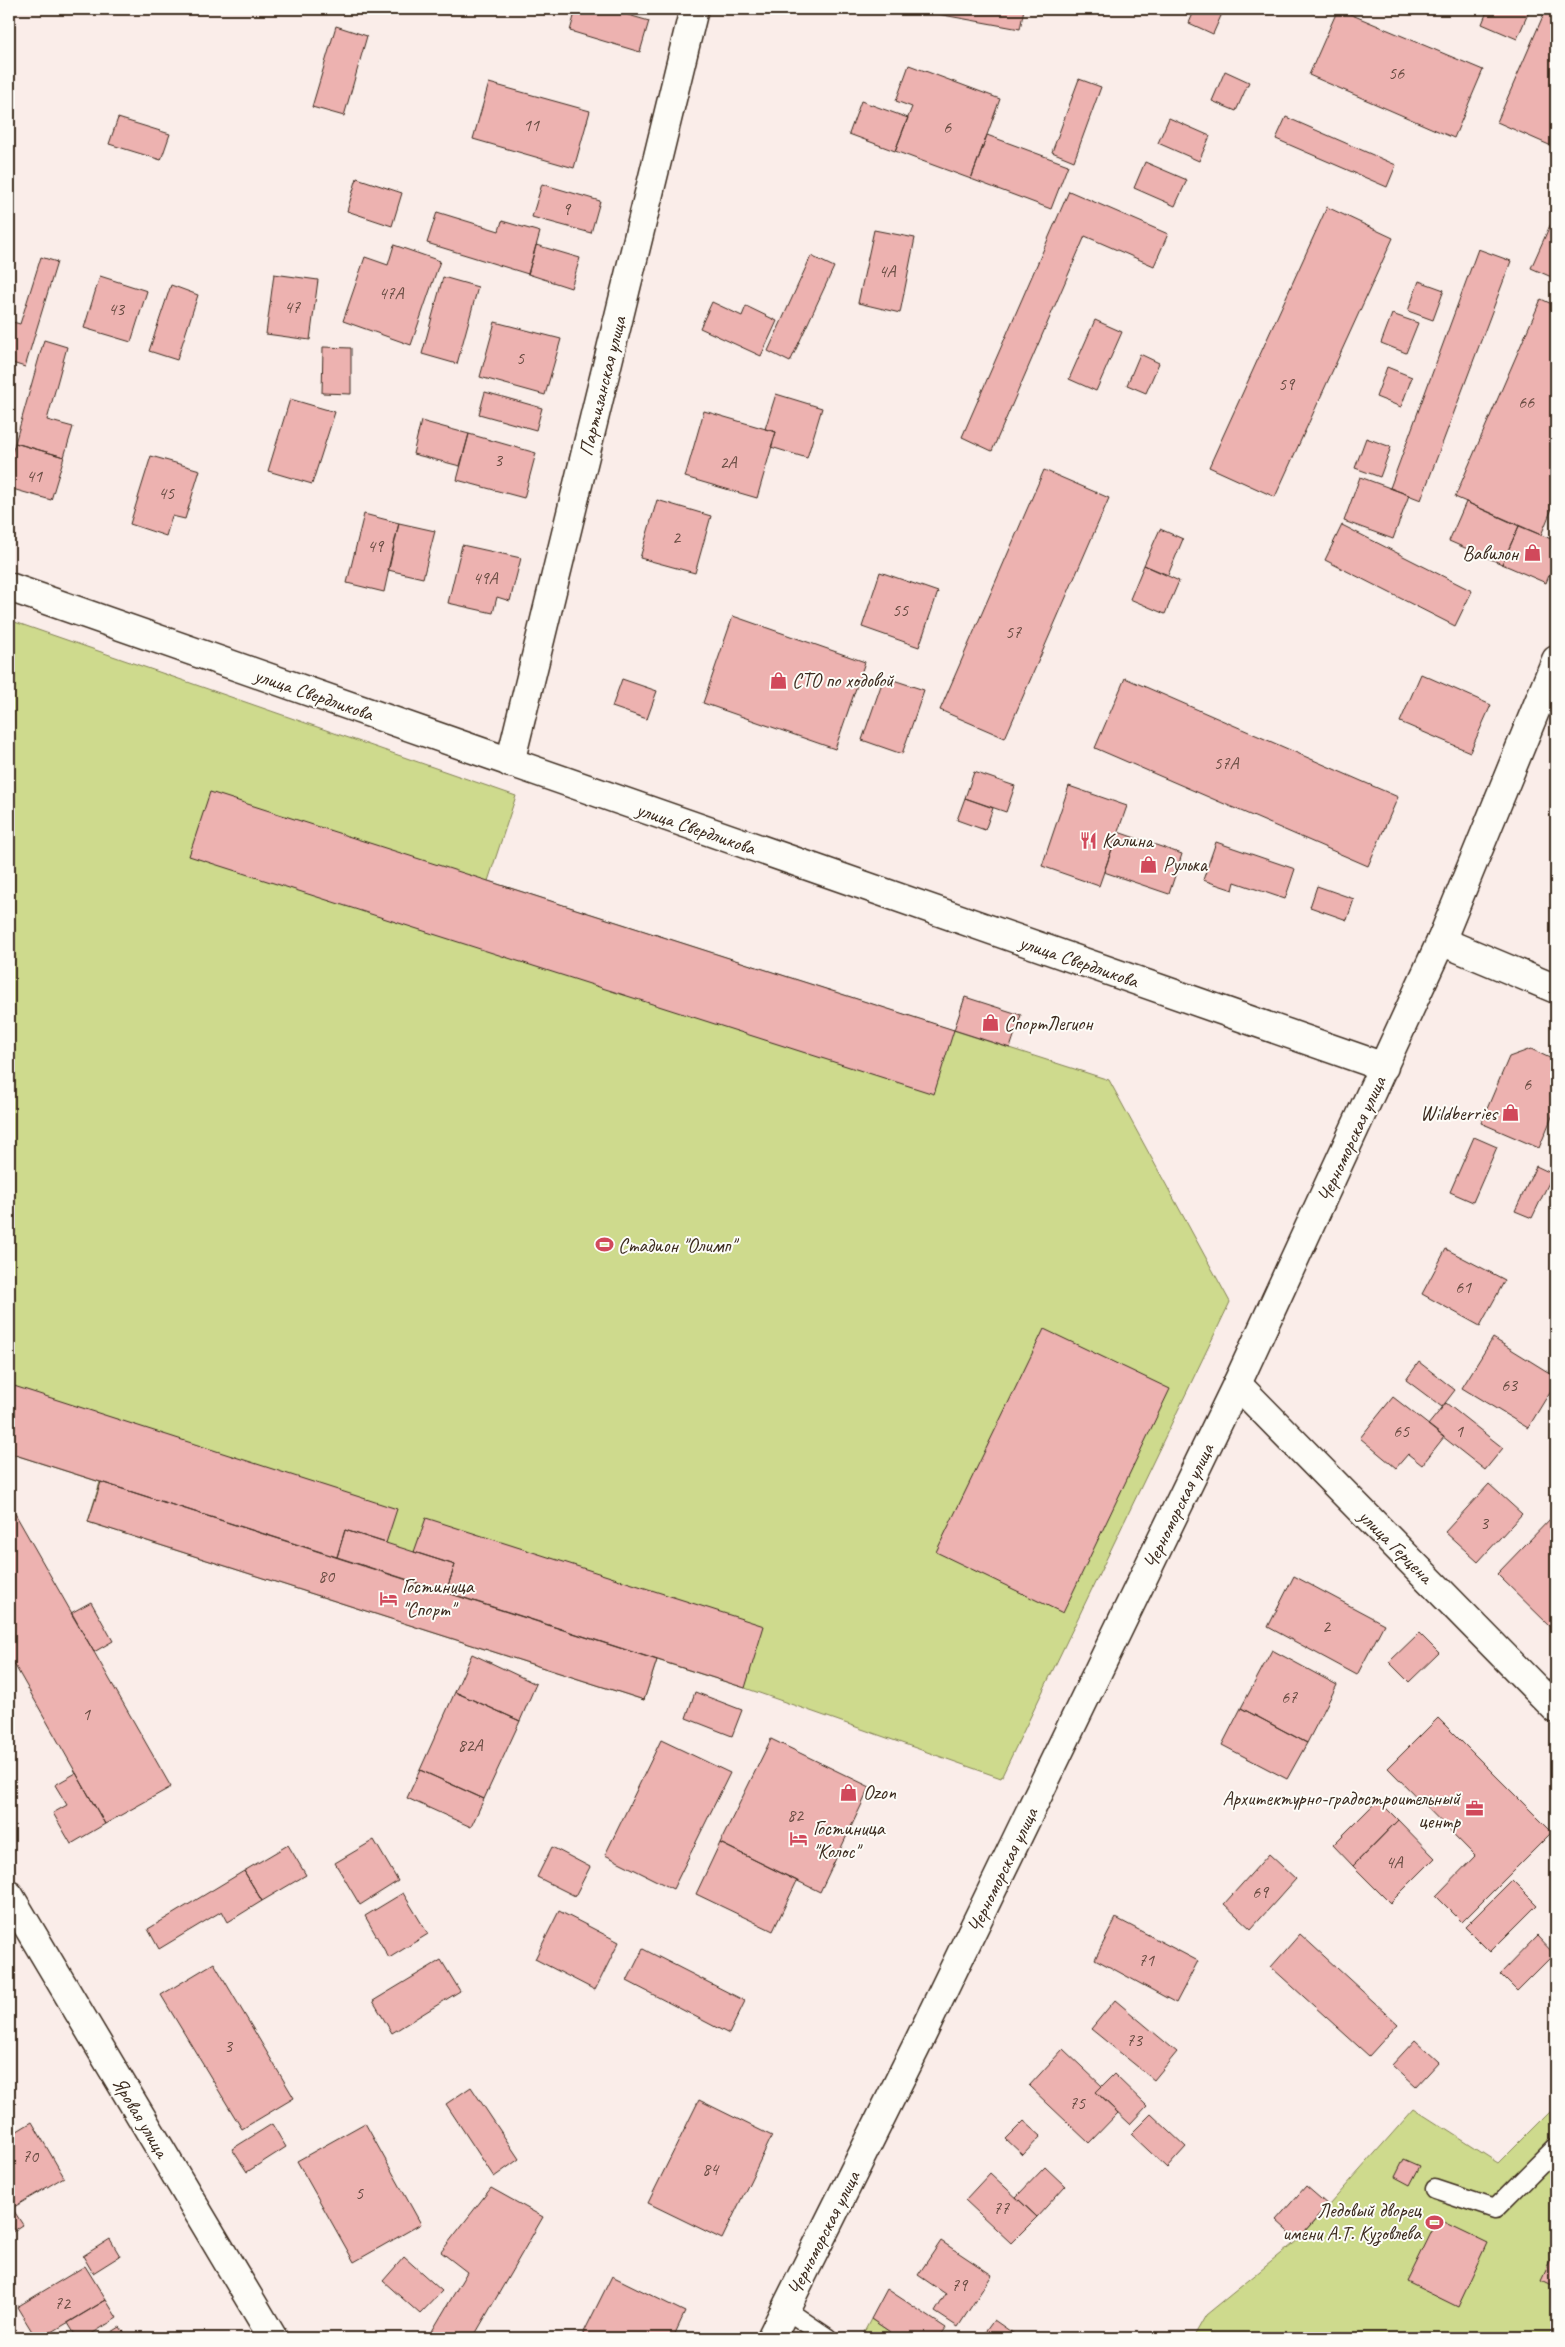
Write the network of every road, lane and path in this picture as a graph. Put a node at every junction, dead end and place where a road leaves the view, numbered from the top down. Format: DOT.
graph roads {
  1 [pos="694,9"];
  2 [pos="9,587"];
  3 [pos="1556,660"];
  4 [pos="510,763"];
  5 [pos="1441,941"];
  6 [pos="1556,989"];
  7 [pos="1384,1067"];
  8 [pos="1237,1384"];
  9 [pos="1556,1709"];
  10 [pos="9,1895"];
  11 [pos="1556,2148"];
  12 [pos="1435,2189"];
  13 [pos="785,2309"];
  14 [pos="273,2338"];
  15 [pos="770,2338"];
  16 [pos="828,2338"];
  1 -- 4 [label="street, Партизанская улица"];
  2 -- 4 [label="street, улица Свердликова"];
  3 -- 5 [label="street, Черноморская улица"];
  4 -- 7 [label="street, улица Свердликова"];
  5 -- 6 [label="street"];
  5 -- 7 [label="street, Черноморская улица"];
  7 -- 8 [label="street, Черноморская улица"];
  8 -- 9 [label="street, улица Герцена"];
  8 -- 13 [label="street, Черноморская улица"];
  10 -- 14 [label="street, Яровая улица"];
  11 -- 12 [label="lane"];
  13 -- 15 [label="street, Черноморская улица"];
  13 -- 16 [label="lane"];
}
